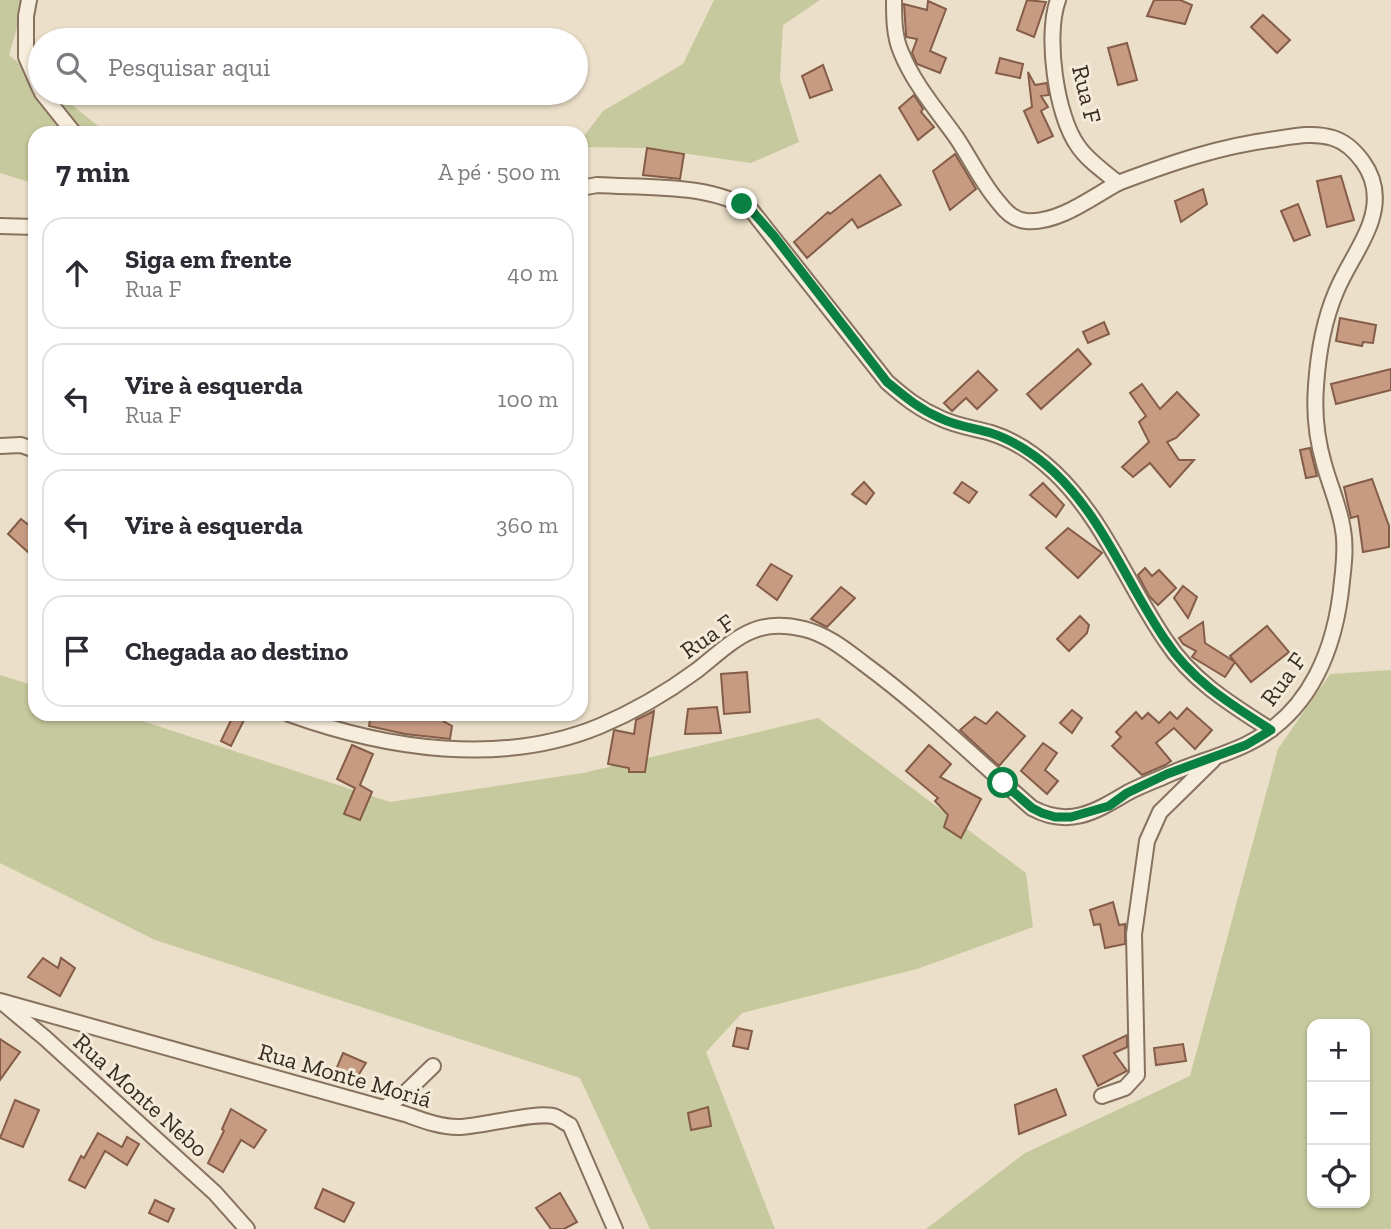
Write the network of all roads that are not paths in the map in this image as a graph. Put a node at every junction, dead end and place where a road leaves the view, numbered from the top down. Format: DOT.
graph roads {
  1 [pos="29,0"];
  2 [pos="894,0"];
  3 [pos="1058,0"];
  4 [pos="28,62"];
  5 [pos="52,105"];
  6 [pos="68,126"];
  7 [pos="1118,183"];
  8 [pos="588,187"];
  9 [pos="0,226"];
  10 [pos="28,227"];
  11 [pos="0,446"];
  12 [pos="28,448"];
  13 [pos="311,721"];
  14 [pos="1271,730"];
  15 [pos="1220,754"];
  16 [pos="0,1001"];
  17 [pos="433,1066"];
  18 [pos="1102,1096"];
  19 [pos="384,1108"];
  20 [pos="247,1229"];
  21 [pos="615,1229"];
  1 -- 4 [label="street"];
  2 -- 7 [label="street"];
  3 -- 7 [label="street, Rua F"];
  5 -- 6 [label="street"];
  7 -- 14 [label="street, Rua F"];
  8 -- 14 [label="street"];
  9 -- 10 [label="street"];
  11 -- 12 [label="street"];
  13 -- 15 [label="street, Rua F"];
  14 -- 15 [label="street, Rua F"];
  15 -- 18 [label="street"];
  16 -- 19 [label="street, Rua Monte Moriá"];
  16 -- 20 [label="street, Rua Monte Nebo"];
  17 -- 19 [label="street"];
  19 -- 21 [label="street, Rua Monte Moriá"];
}
